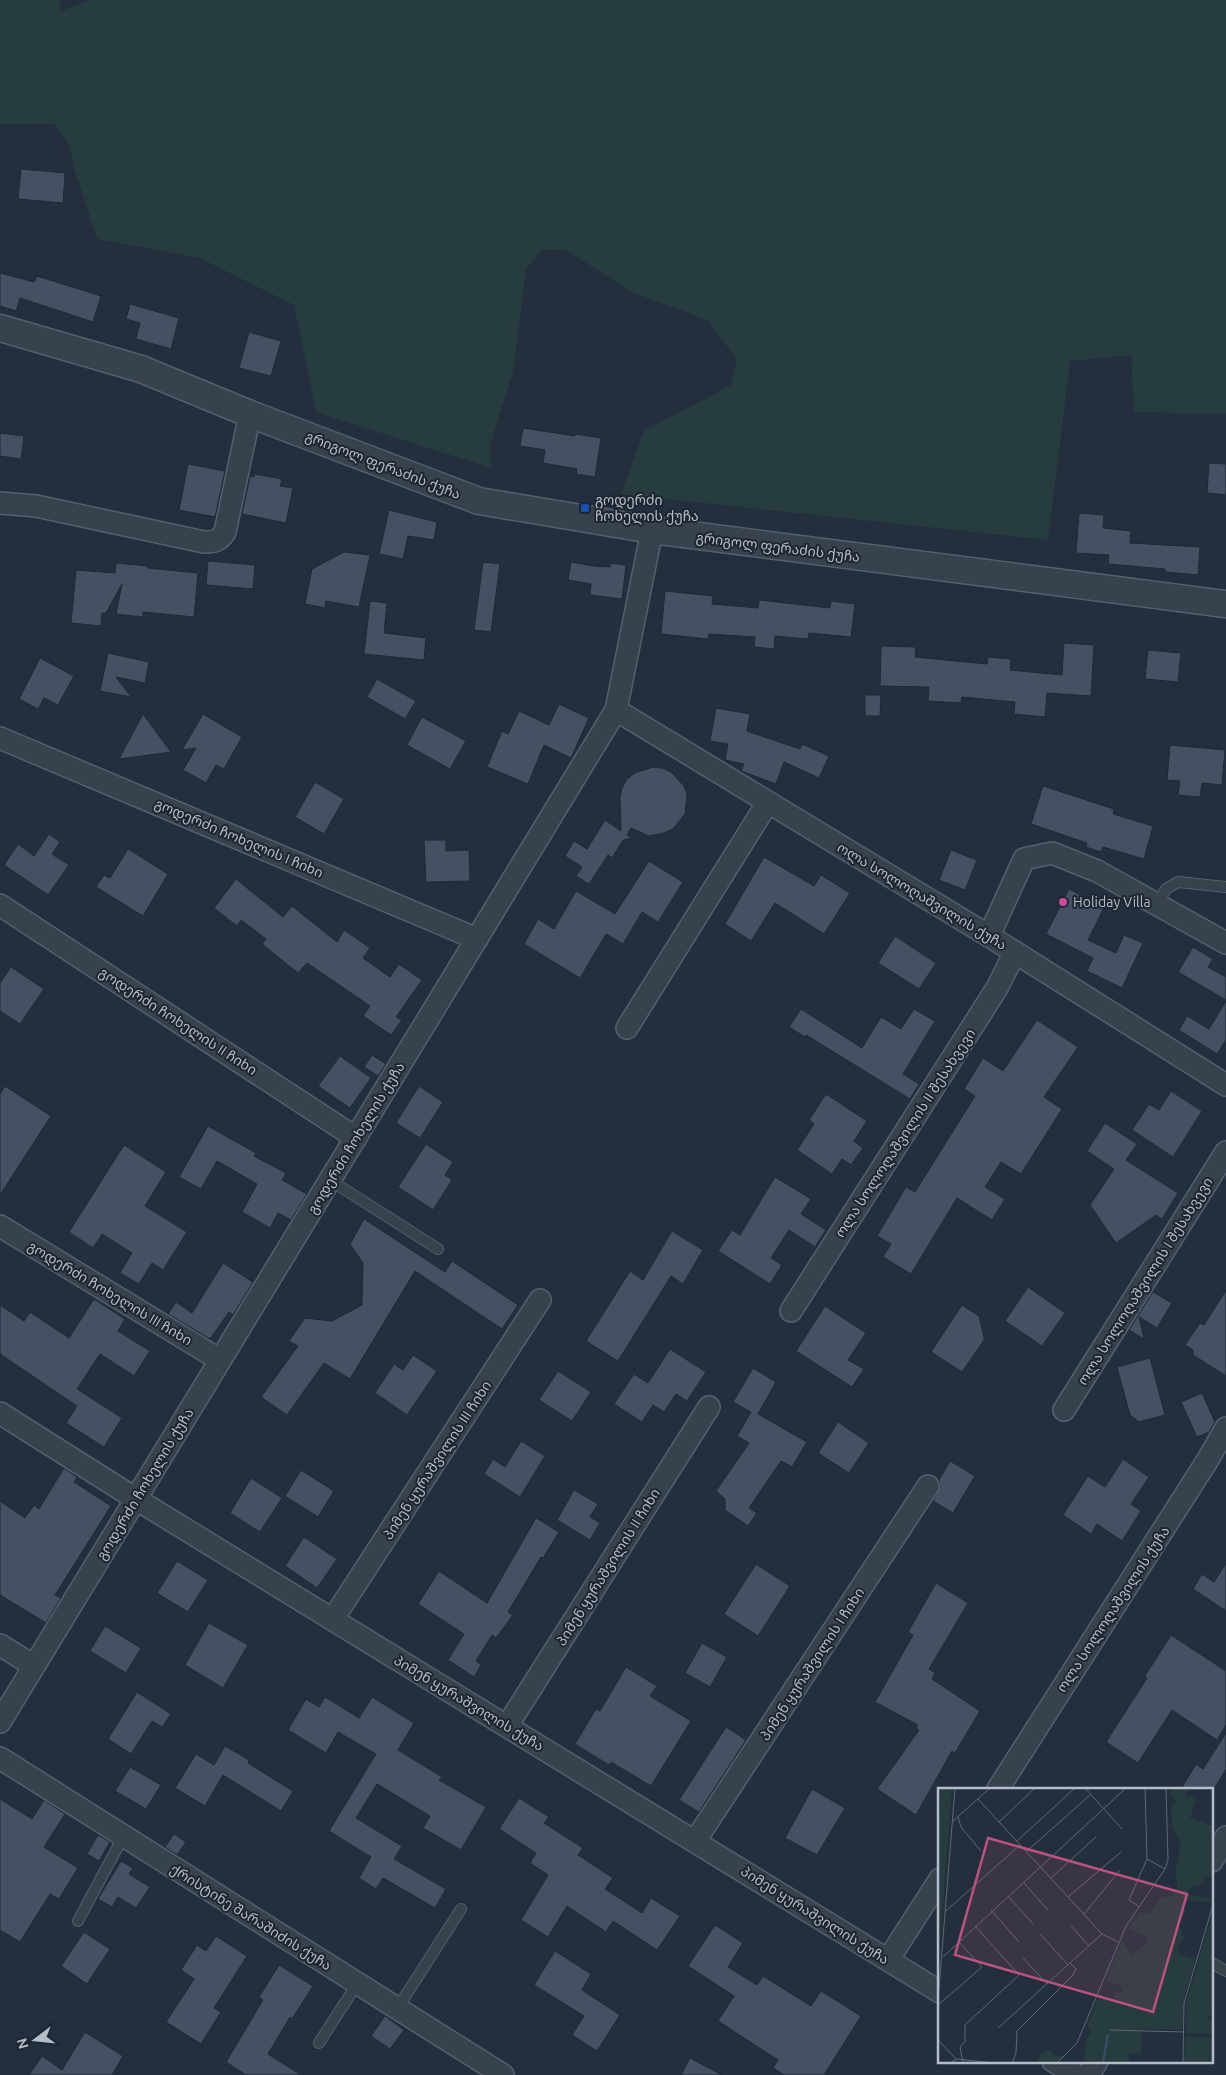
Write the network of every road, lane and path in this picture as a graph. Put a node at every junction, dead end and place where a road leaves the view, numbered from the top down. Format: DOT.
graph roads {
  1 [pos="0,328"];
  2 [pos="250,414"];
  3 [pos="0,503"];
  4 [pos="652,530"];
  5 [pos="1226,604"];
  6 [pos="616,710"];
  7 [pos="0,738"];
  8 [pos="768,802"];
  9 [pos="1226,887"];
  10 [pos="1157,904"];
  11 [pos="0,905"];
  12 [pos="989,936"];
  13 [pos="477,939"];
  14 [pos="1226,943"];
  15 [pos="1015,952"];
  16 [pos="627,1028"];
  17 [pos="1226,1085"];
  18 [pos="356,1138"];
  19 [pos="1226,1152"];
  20 [pos="330,1180"];
  21 [pos="0,1226"];
  22 [pos="438,1250"];
  23 [pos="540,1300"];
  24 [pos="791,1311"];
  25 [pos="220,1360"];
  26 [pos="709,1407"];
  27 [pos="1064,1410"];
  28 [pos="0,1413"];
  29 [pos="1226,1428"];
  30 [pos="928,1486"];
  31 [pos="136,1499"];
  32 [pos="333,1619"];
  33 [pos="0,1645"];
  34 [pos="34,1666"];
  35 [pos="0,1722"];
  36 [pos="507,1726"];
  37 [pos="0,1758"];
  38 [pos="999,1788"];
  39 [pos="123,1837"];
  40 [pos="1226,1837"];
  41 [pos="695,1842"];
  42 [pos="1214,1858"];
  43 [pos="938,1882"];
  44 [pos="461,1909"];
  45 [pos="78,1921"];
  46 [pos="888,1960"];
  47 [pos="1214,1964"];
  48 [pos="1226,1971"];
  49 [pos="357,1984"];
  50 [pos="938,1991"];
  51 [pos="397,2009"];
  52 [pos="319,2043"];
  53 [pos="1056,2062"];
  54 [pos="1096,2062"];
  55 [pos="503,2075"];
  56 [pos="1076,2075"];
  57 [pos="1089,2075"];
  1 -- 2 [label="street, გრიგოლ ფერაძის ქუჩა"];
  2 -- 3 [label="street"];
  2 -- 4 [label="street, გრიგოლ ფერაძის ქუჩა"];
  4 -- 5 [label="street, გრიგოლ ფერაძის ქუჩა"];
  4 -- 6 [label="street, გოდერძი ჩოხელის ქუჩა"];
  6 -- 8 [label="street, ოლა სოლოღაშვილის ქუჩა"];
  6 -- 13 [label="street, გოდერძი ჩოხელის ქუჩა"];
  7 -- 13 [label="street, გოდერძი ჩოხელის I ჩიხი"];
  8 -- 12 [label="street, ოლა სოლოღაშვილის ქუჩა"];
  8 -- 16 [label="street"];
  9 -- 10 [label="lane"];
  10 -- 12 [label="street"];
  10 -- 14 [label="street"];
  11 -- 18 [label="street, გოდერძი ჩოხელის II ჩიხი"];
  12 -- 15 [label="street, ოლა სოლოღაშვილის ქუჩა"];
  13 -- 18 [label="street, გოდერძი ჩოხელის ქუჩა"];
  15 -- 17 [label="street, ოლა სოლოღაშვილის ქუჩა"];
  15 -- 24 [label="street, ოლა სოლოღაშვილის II შესახვევი"];
  18 -- 20 [label="street, გოდერძი ჩოხელის ქუჩა"];
  19 -- 27 [label="street, ოლა სოლოღაშვილის I შესახვევი"];
  20 -- 22 [label="lane"];
  20 -- 25 [label="street, გოდერძი ჩოხელის ქუჩა"];
  21 -- 25 [label="street, გოდერძი ჩოხელის III ჩიხი"];
  23 -- 32 [label="street, პიმენ ყურაშვილის III ჩიხი"];
  25 -- 31 [label="street, გოდერძი ჩოხელის ქუჩა"];
  26 -- 36 [label="street, პიმენ ყურაშვილის II ჩიხი"];
  28 -- 31 [label="street, პიმენ ყურაშვილის ქუჩა"];
  29 -- 38 [label="street, ოლა სოლოღაშვილის ქუჩა"];
  30 -- 41 [label="street, პიმენ ყურაშვილის I ჩიხი"];
  31 -- 32 [label="street, პიმენ ყურაშვილის ქუჩა"];
  31 -- 34 [label="street, გოდერძი ჩოხელის ქუჩა"];
  32 -- 36 [label="street, პიმენ ყურაშვილის ქუჩა"];
  33 -- 34 [label="street"];
  34 -- 35 [label="street, გოდერძი ჩოხელის ქუჩა"];
  36 -- 41 [label="street, პიმენ ყურაშვილის ქუჩა"];
  37 -- 39 [label="street, ქრისტინე შარაშიძის ქუჩა"];
  39 -- 45 [label="lane"];
  39 -- 49 [label="street, ქრისტინე შარაშიძის ქუჩა"];
  40 -- 42 [label="street"];
  41 -- 46 [label="street, პიმენ ყურაშვილის ქუჩა"];
  43 -- 46 [label="street"];
  44 -- 51 [label="lane"];
  46 -- 50 [label="street, პიმენ ყურაშვილის ქუჩა"];
  47 -- 48 [label="lane"];
  49 -- 51 [label="street, ქრისტინე შარაშიძის ქუჩა"];
  49 -- 52 [label="lane"];
  51 -- 55 [label="street, ქრისტინე შარაშიძის ქუჩა"];
  53 -- 56 [label="street"];
  54 -- 57 [label="street"];
}
